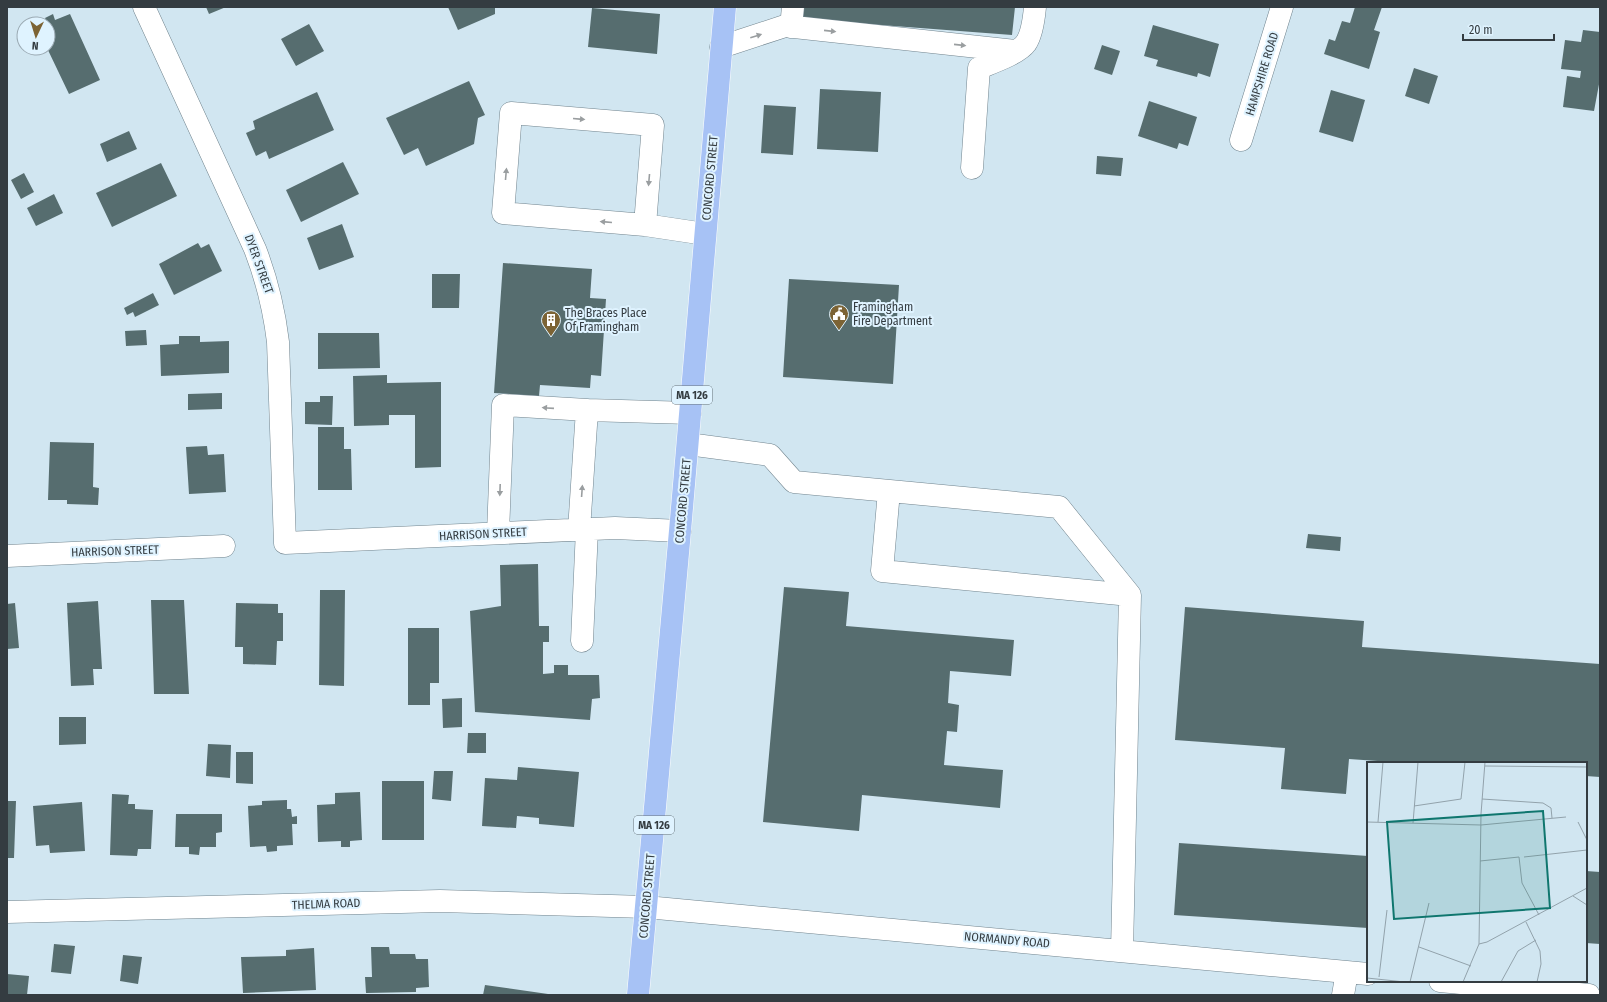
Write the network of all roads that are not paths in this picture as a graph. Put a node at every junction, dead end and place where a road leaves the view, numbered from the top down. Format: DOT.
graph roads {
  1 [pos="144,7"];
  2 [pos="725,7"];
  3 [pos="1035,7"];
  4 [pos="1282,7"];
  5 [pos="792,17"];
  6 [pos="722,47"];
  7 [pos="1015,51"];
  8 [pos="1241,140"];
  9 [pos="972,168"];
  10 [pos="645,225"];
  11 [pos="705,234"];
  12 [pos="587,410"];
  13 [pos="690,413"];
  14 [pos="688,444"];
  15 [pos="889,491"];
  16 [pos="583,530"];
  17 [pos="680,531"];
  18 [pos="498,533"];
  19 [pos="285,543"];
  20 [pos="224,546"];
  21 [pos="7,556"];
  22 [pos="1130,595"];
  23 [pos="582,641"];
  24 [pos="646,907"];
  25 [pos="7,912"];
  26 [pos="1122,951"];
  27 [pos="1357,973"];
  28 [pos="1451,982"];
  29 [pos="638,995"];
  30 [pos="1343,995"];
  31 [pos="1589,995"];
  1 -- 19 [label="street, DYER STREET"];
  2 -- 6 [label="main road, CONCORD STREET / MA 126"];
  3 -- 7 [label="street"];
  4 -- 8 [label="street, HAMPSHIRE ROAD"];
  6 -- 5 [label="street, one-way"];
  5 -- 7 [label="street, one-way"];
  6 -- 11 [label="main road, CONCORD STREET / MA 126"];
  7 -- 9 [label="street"];
  10 -- 10 [label="street, one-way"];
  10 -- 11 [label="street"];
  11 -- 13 [label="main road, CONCORD STREET / MA 126"];
  12 -- 13 [label="street"];
  16 -- 12 [label="street, one-way"];
  12 -- 18 [label="street, one-way"];
  13 -- 14 [label="main road, CONCORD STREET / MA 126"];
  14 -- 15 [label="street"];
  14 -- 17 [label="main road, CONCORD STREET / MA 126"];
  15 -- 22 [label="street"];
  15 -- 22 [label="street"];
  16 -- 17 [label="street, HARRISON STREET"];
  16 -- 18 [label="street, HARRISON STREET"];
  16 -- 23 [label="street"];
  17 -- 24 [label="main road, CONCORD STREET / MA 126"];
  18 -- 19 [label="street, HARRISON STREET"];
  20 -- 21 [label="street, HARRISON STREET"];
  22 -- 26 [label="street"];
  24 -- 25 [label="street, THELMA ROAD"];
  24 -- 26 [label="street, NORMANDY ROAD"];
  24 -- 29 [label="main road, CONCORD STREET / MA 126"];
  26 -- 27 [label="street, NORMANDY ROAD"];
  27 -- 30 [label="street"];
  28 -- 31 [label="street"];
}
